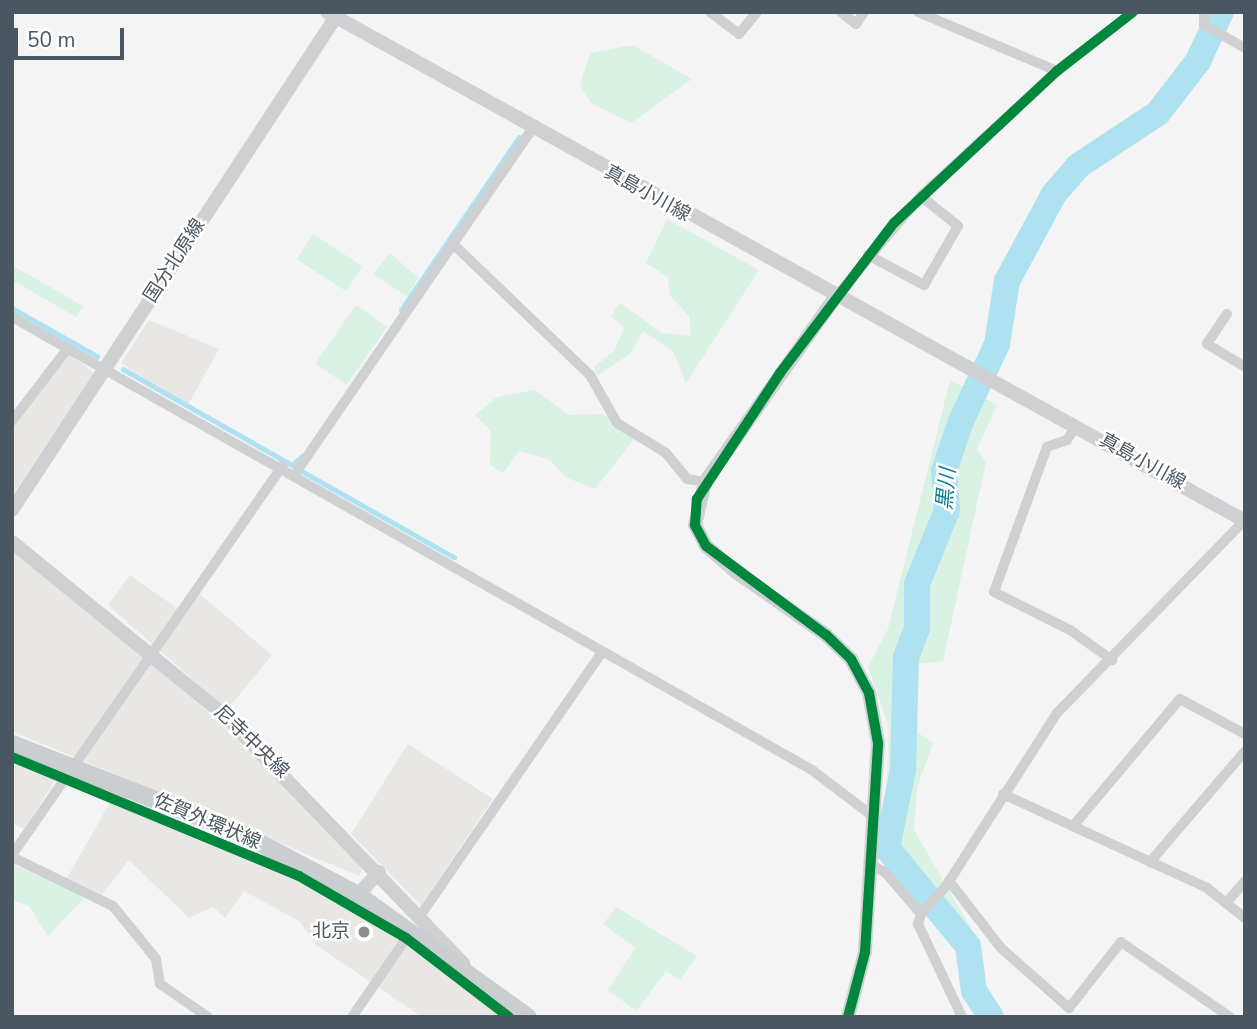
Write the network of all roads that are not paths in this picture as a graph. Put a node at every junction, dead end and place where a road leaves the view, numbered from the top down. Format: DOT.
graph roads {
  1 [pos="710,12"];
  2 [pos="757,12"];
  3 [pos="841,12"];
  4 [pos="864,12"];
  5 [pos="918,12"];
  6 [pos="1133,12"];
  7 [pos="1203,12"];
  8 [pos="334,14"];
  9 [pos="1245,48"];
  10 [pos="1057,71"];
  11 [pos="532,130"];
  12 [pos="921,196"];
  13 [pos="453,244"];
  14 [pos="868,255"];
  15 [pos="834,299"];
  16 [pos="1227,314"];
  17 [pos="12,317"];
  18 [pos="68,348"];
  19 [pos="1245,367"];
  20 [pos="105,369"];
  21 [pos="12,421"];
  22 [pos="1076,426"];
  23 [pos="282,467"];
  24 [pos="298,469"];
  25 [pos="705,482"];
  26 [pos="12,510"];
  27 [pos="1244,521"];
  28 [pos="12,542"];
  29 [pos="149,650"];
  30 [pos="602,652"];
  31 [pos="1112,660"];
  32 [pos="1245,734"];
  33 [pos="12,744"];
  34 [pos="1245,751"];
  35 [pos="70,766"];
  36 [pos="1003,794"];
  37 [pos="874,817"];
  38 [pos="1073,826"];
  39 [pos="12,856"];
  40 [pos="1150,862"];
  41 [pos="871,865"];
  42 [pos="379,872"];
  43 [pos="1245,881"];
  44 [pos="947,884"];
  45 [pos="358,895"];
  46 [pos="1226,903"];
  47 [pos="920,915"];
  48 [pos="1245,918"];
  49 [pos="416,923"];
  50 [pos="208,1017"];
  51 [pos="352,1017"];
  52 [pos="528,1017"];
  53 [pos="848,1017"];
  54 [pos="962,1017"];
  55 [pos="1230,1017"];
  1 -- 2 [label="street"];
  3 -- 4 [label="street"];
  5 -- 10 [label="street"];
  6 -- 10 [label="street"];
  7 -- 9 [label="street"];
  8 -- 11 [label="street, 真島小川線"];
  8 -- 20 [label="street, 国分北原線"];
  10 -- 12 [label="street"];
  11 -- 13 [label="street"];
  11 -- 15 [label="street, 真島小川線"];
  12 -- 14 [label="street"];
  12 -- 14 [label="street"];
  13 -- 24 [label="street"];
  13 -- 25 [label="street"];
  14 -- 15 [label="street"];
  15 -- 22 [label="street, 真島小川線"];
  15 -- 25 [label="street"];
  16 -- 19 [label="street"];
  17 -- 18 [label="street"];
  18 -- 20 [label="street"];
  18 -- 21 [label="street"];
  20 -- 23 [label="street"];
  20 -- 26 [label="street, 国分北原線"];
  22 -- 27 [label="street, 真島小川線"];
  22 -- 31 [label="street"];
  23 -- 24 [label="street"];
  23 -- 29 [label="street"];
  24 -- 30 [label="street"];
  25 -- 37 [label="street"];
  27 -- 31 [label="street"];
  28 -- 29 [label="street, 尼寺中央線"];
  29 -- 35 [label="street"];
  29 -- 42 [label="street, 尼寺中央線"];
  30 -- 37 [label="street"];
  30 -- 49 [label="street"];
  31 -- 36 [label="street"];
  32 -- 38 [label="street"];
  33 -- 35 [label="main road, 佐賀外環状線"];
  34 -- 40 [label="street"];
  35 -- 39 [label="street"];
  35 -- 45 [label="main road, 佐賀外環状線"];
  36 -- 38 [label="street"];
  36 -- 44 [label="street"];
  37 -- 41 [label="street"];
  38 -- 40 [label="street"];
  39 -- 50 [label="street"];
  40 -- 46 [label="street"];
  41 -- 47 [label="street"];
  41 -- 53 [label="street"];
  42 -- 45 [label="street"];
  42 -- 49 [label="street, 尼寺中央線"];
  43 -- 46 [label="street"];
  44 -- 47 [label="street"];
  44 -- 55 [label="street"];
  45 -- 49 [label="main road, 佐賀外環状線"];
  46 -- 48 [label="street"];
  47 -- 54 [label="street"];
  49 -- 51 [label="street"];
  49 -- 52 [label="main road, 佐賀外環状線"];
}
